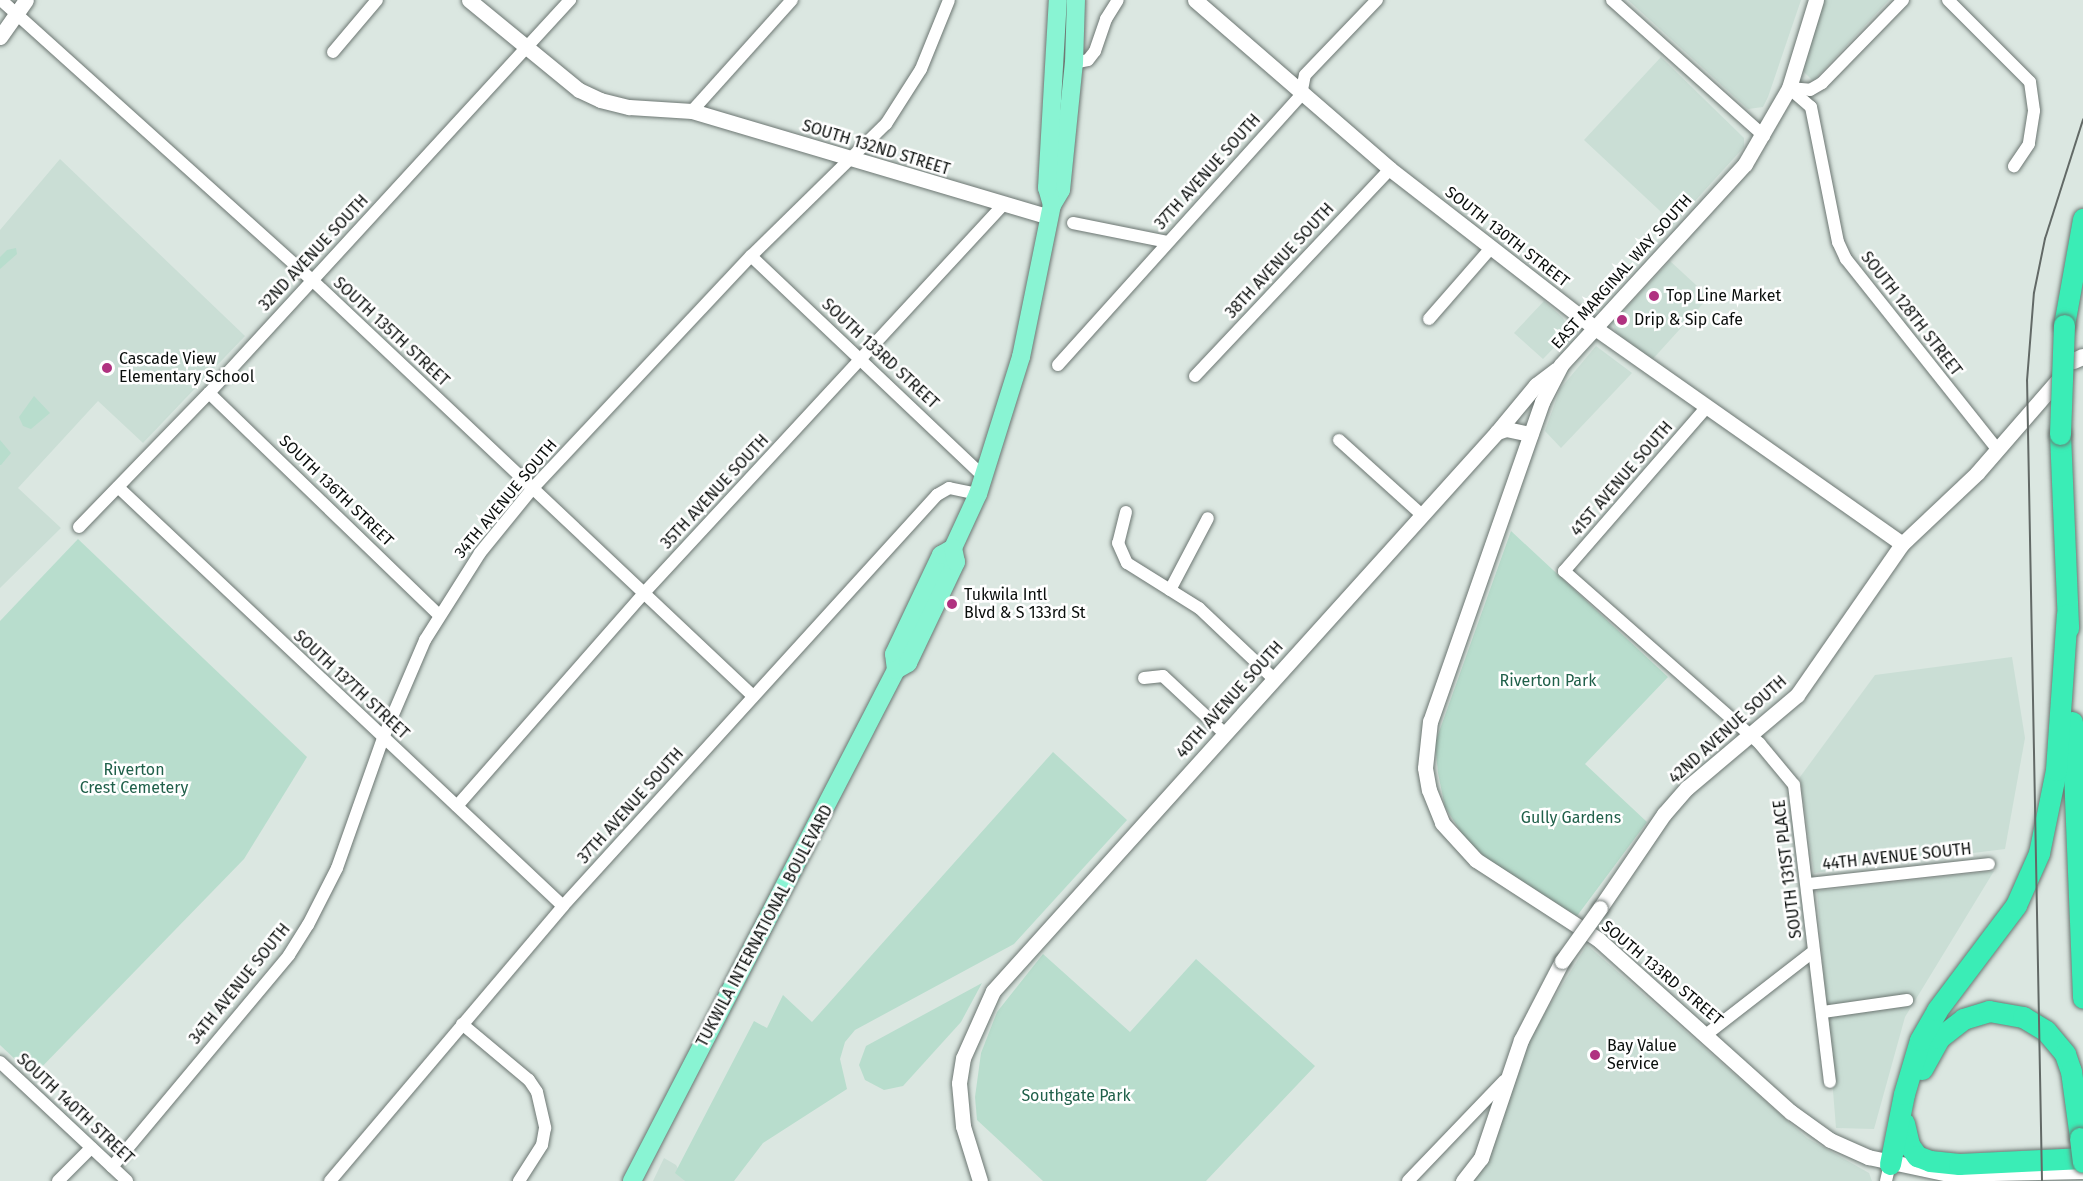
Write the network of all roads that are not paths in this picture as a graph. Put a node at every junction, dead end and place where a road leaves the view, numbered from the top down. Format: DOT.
graph roads {
  1 [pos="1,0"];
  2 [pos="26,0"];
  3 [pos="377,0"];
  4 [pos="469,0"];
  5 [pos="570,0"];
  6 [pos="792,0"];
  7 [pos="949,0"];
  8 [pos="1058,0"];
  9 [pos="1076,0"];
  10 [pos="1118,0"];
  11 [pos="1195,0"];
  12 [pos="1377,0"];
  13 [pos="1612,0"];
  14 [pos="1816,0"];
  15 [pos="1903,0"];
  16 [pos="1948,0"];
  17 [pos="17,14"];
  18 [pos="0,37"];
  19 [pos="525,49"];
  20 [pos="333,52"];
  21 [pos="1074,63"];
  22 [pos="1789,88"];
  23 [pos="1301,95"];
  24 [pos="692,111"];
  25 [pos="1764,136"];
  26 [pos="846,158"];
  27 [pos="2014,166"];
  28 [pos="1390,169"];
  29 [pos="1003,205"];
  30 [pos="1051,211"];
  31 [pos="2083,219"];
  32 [pos="1073,223"];
  33 [pos="1167,242"];
  34 [pos="1491,248"];
  35 [pos="751,256"];
  36 [pos="312,280"];
  37 [pos="1429,319"];
  38 [pos="1595,328"];
  39 [pos="2080,356"];
  40 [pos="860,361"];
  41 [pos="1058,365"];
  42 [pos="1561,366"];
  43 [pos="1195,376"];
  44 [pos="209,393"];
  45 [pos="1705,409"];
  46 [pos="1497,432"];
  47 [pos="1530,434"];
  48 [pos="1339,440"];
  49 [pos="1998,450"];
  50 [pos="984,477"];
  51 [pos="118,487"];
  52 [pos="532,489"];
  53 [pos="978,494"];
  54 [pos="1126,512"];
  55 [pos="1422,515"];
  56 [pos="1208,518"];
  57 [pos="79,527"];
  58 [pos="1902,544"];
  59 [pos="1564,571"];
  60 [pos="1170,590"];
  61 [pos="643,594"];
  62 [pos="2067,614"];
  63 [pos="439,615"];
  64 [pos="1144,678"];
  65 [pos="1274,679"];
  66 [pos="752,695"];
  67 [pos="1224,734"];
  68 [pos="1751,737"];
  69 [pos="383,738"];
  70 [pos="1429,790"];
  71 [pos="457,806"];
  72 [pos="1989,864"];
  73 [pos="1808,884"];
  74 [pos="563,906"];
  75 [pos="1814,951"];
  76 [pos="2083,998"];
  77 [pos="1907,1000"];
  78 [pos="1823,1012"];
  79 [pos="462,1024"];
  80 [pos="1707,1034"];
  81 [pos="0,1062"];
  82 [pos="1504,1081"];
  83 [pos="1830,1082"];
  84 [pos="1904,1123"];
  85 [pos="91,1148"];
  86 [pos="2082,1153"];
  87 [pos="112,1167"];
  88 [pos="2083,1171"];
  89 [pos="1888,1172"];
  90 [pos="58,1181"];
  91 [pos="127,1181"];
  92 [pos="330,1181"];
  93 [pos="519,1181"];
  94 [pos="632,1181"];
  95 [pos="980,1181"];
  96 [pos="1408,1181"];
  97 [pos="1463,1181"];
  1 -- 17 [label="street, SOUTH 135TH STREET"];
  2 -- 17 [label="street"];
  3 -- 20 [label="street"];
  4 -- 19 [label="street"];
  5 -- 19 [label="street, 32ND AVENUE SOUTH"];
  6 -- 24 [label="street"];
  7 -- 26 [label="street, 34TH AVENUE SOUTH"];
  8 -- 30 [label="main road, TUKWILA INTERNATIONAL BOULEVARD"];
  9 -- 21 [label="main road, TUKWILA INTERNATIONAL BOULEVARD"];
  10 -- 21 [label="street"];
  11 -- 23 [label="street, SOUTH 130TH STREET"];
  12 -- 23 [label="street, 37TH AVENUE SOUTH"];
  13 -- 25 [label="street"];
  14 -- 22 [label="street, EAST MARGINAL WAY SOUTH"];
  15 -- 22 [label="street"];
  16 -- 27 [label="street"];
  17 -- 18 [label="street"];
  17 -- 36 [label="street, SOUTH 135TH STREET"];
  19 -- 24 [label="street"];
  19 -- 36 [label="street, 32ND AVENUE SOUTH"];
  21 -- 30 [label="main road, TUKWILA INTERNATIONAL BOULEVARD"];
  22 -- 25 [label="street, EAST MARGINAL WAY SOUTH"];
  22 -- 49 [label="street, SOUTH 128TH STREET"];
  23 -- 28 [label="street, SOUTH 130TH STREET"];
  23 -- 33 [label="street, 37TH AVENUE SOUTH"];
  24 -- 26 [label="street, SOUTH 132ND STREET"];
  25 -- 38 [label="street, EAST MARGINAL WAY SOUTH"];
  26 -- 29 [label="street, SOUTH 132ND STREET"];
  26 -- 35 [label="street, 34TH AVENUE SOUTH"];
  28 -- 34 [label="street, SOUTH 130TH STREET"];
  28 -- 43 [label="street, 38TH AVENUE SOUTH"];
  29 -- 30 [label="street, SOUTH 132ND STREET"];
  29 -- 40 [label="street, 35TH AVENUE SOUTH"];
  30 -- 50 [label="main road, TUKWILA INTERNATIONAL BOULEVARD"];
  31 -- 62 [label="highway, bridge"];
  32 -- 33 [label="street"];
  33 -- 41 [label="street, 37TH AVENUE SOUTH"];
  34 -- 37 [label="street"];
  34 -- 38 [label="street, SOUTH 130TH STREET"];
  35 -- 40 [label="street, SOUTH 133RD STREET"];
  35 -- 52 [label="street, 34TH AVENUE SOUTH"];
  36 -- 44 [label="street, 32ND AVENUE SOUTH"];
  36 -- 52 [label="street, SOUTH 135TH STREET"];
  38 -- 42 [label="street, EAST MARGINAL WAY SOUTH"];
  38 -- 45 [label="street, SOUTH 130TH STREET"];
  39 -- 49 [label="street, 42ND AVENUE SOUTH"];
  40 -- 50 [label="street, SOUTH 133RD STREET"];
  40 -- 61 [label="street, 35TH AVENUE SOUTH"];
  42 -- 46 [label="street, 40TH AVENUE SOUTH"];
  42 -- 47 [label="street, EAST MARGINAL WAY SOUTH"];
  44 -- 51 [label="street, 32ND AVENUE SOUTH"];
  44 -- 63 [label="street, SOUTH 136TH STREET"];
  45 -- 58 [label="street, SOUTH 130TH STREET"];
  45 -- 59 [label="street, 41ST AVENUE SOUTH"];
  46 -- 47 [label="street"];
  46 -- 55 [label="street, 40TH AVENUE SOUTH"];
  47 -- 70 [label="street, EAST MARGINAL WAY SOUTH"];
  48 -- 55 [label="street"];
  49 -- 58 [label="street, 42ND AVENUE SOUTH"];
  50 -- 53 [label="main road, TUKWILA INTERNATIONAL BOULEVARD"];
  51 -- 57 [label="street, 32ND AVENUE SOUTH"];
  51 -- 69 [label="street, SOUTH 137TH STREET"];
  52 -- 61 [label="street, SOUTH 135TH STREET"];
  52 -- 63 [label="street, 34TH AVENUE SOUTH"];
  53 -- 66 [label="street, 37TH AVENUE SOUTH"];
  53 -- 94 [label="main road, TUKWILA INTERNATIONAL BOULEVARD"];
  54 -- 60 [label="street"];
  55 -- 65 [label="street, 40TH AVENUE SOUTH"];
  56 -- 60 [label="street"];
  58 -- 68 [label="street, 42ND AVENUE SOUTH"];
  59 -- 68 [label="street, SOUTH 131ST PLACE"];
  60 -- 65 [label="street"];
  61 -- 66 [label="street, SOUTH 135TH STREET"];
  61 -- 71 [label="street, 35TH AVENUE SOUTH"];
  62 -- 76 [label="highway"];
  62 -- 89 [label="highway"];
  63 -- 69 [label="street, 34TH AVENUE SOUTH"];
  64 -- 67 [label="street"];
  65 -- 67 [label="street, 40TH AVENUE SOUTH"];
  66 -- 74 [label="street, 37TH AVENUE SOUTH"];
  67 -- 95 [label="street, 40TH AVENUE SOUTH"];
  68 -- 73 [label="street, SOUTH 131ST PLACE"];
  68 -- 82 [label="street, 42ND AVENUE SOUTH, bridge"];
  69 -- 71 [label="street, SOUTH 137TH STREET"];
  69 -- 87 [label="street, 34TH AVENUE SOUTH"];
  70 -- 80 [label="street, SOUTH 133RD STREET"];
  71 -- 74 [label="street, SOUTH 137TH STREET"];
  72 -- 73 [label="street, 44TH AVENUE SOUTH"];
  73 -- 75 [label="street, SOUTH 131ST PLACE"];
  74 -- 79 [label="street, 37TH AVENUE SOUTH"];
  75 -- 78 [label="street, SOUTH 131ST PLACE"];
  75 -- 80 [label="street"];
  77 -- 78 [label="street"];
  78 -- 83 [label="street, SOUTH 131ST PLACE"];
  79 -- 92 [label="street, 37TH AVENUE SOUTH"];
  79 -- 93 [label="street"];
  80 -- 89 [label="street, SOUTH 133RD STREET"];
  81 -- 85 [label="street, SOUTH 140TH STREET"];
  82 -- 96 [label="street"];
  82 -- 97 [label="street, 42ND AVENUE SOUTH"];
  84 -- 86 [label="highway"];
  84 -- 86 [label="highway"];
  84 -- 89 [label="highway"];
  85 -- 87 [label="street, SOUTH 140TH STREET"];
  85 -- 90 [label="street"];
  87 -- 91 [label="street, SOUTH 140TH STREET"];
  88 -- 89 [label="street, SOUTH 133RD STREET"];
}
